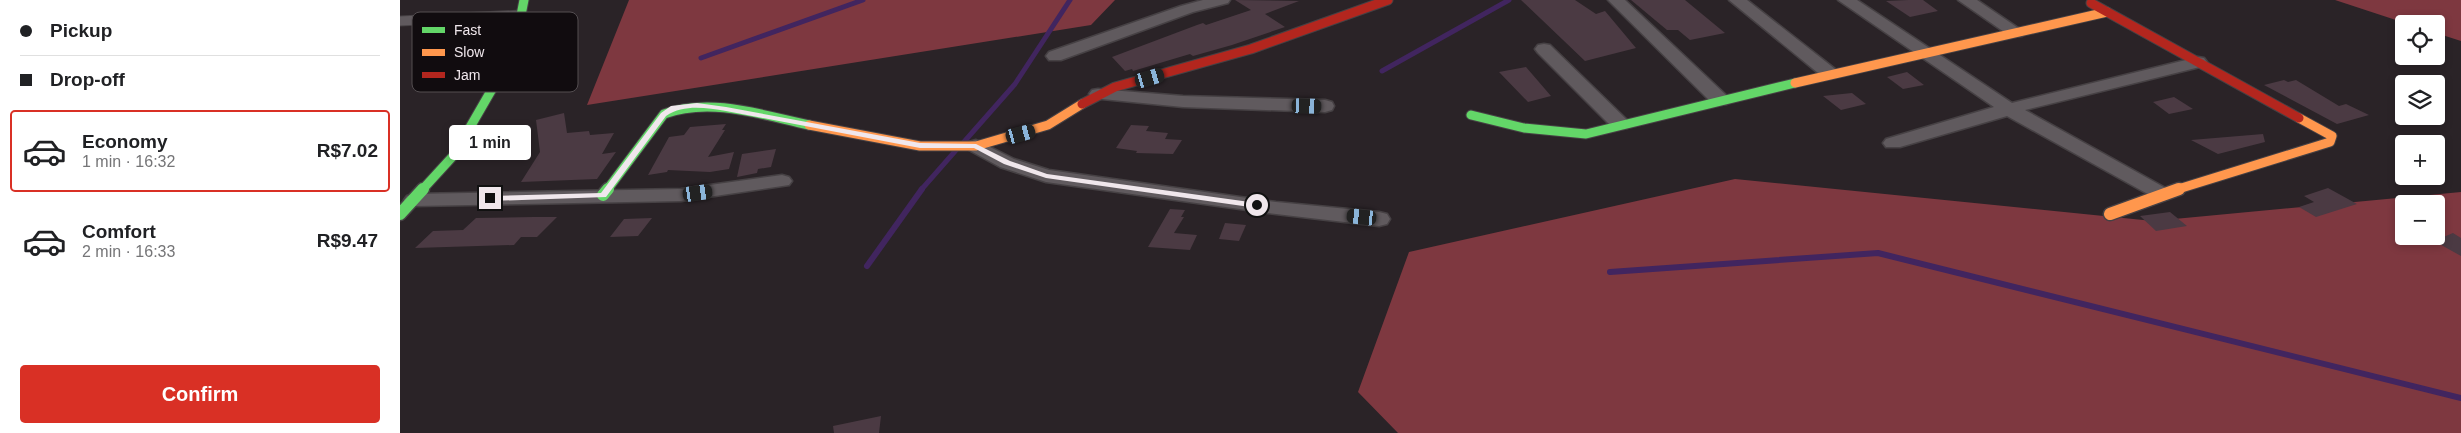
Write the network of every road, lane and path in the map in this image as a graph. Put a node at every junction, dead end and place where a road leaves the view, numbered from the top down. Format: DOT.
graph roads {
  1 [pos="1222,0"];
  2 [pos="1616,0"];
  3 [pos="1736,0"];
  4 [pos="1846,0"];
  5 [pos="1966,0"];
  6 [pos="2086,0"];
  7 [pos="1383,1"];
  8 [pos="2107,12"];
  9 [pos="2016,32"];
  10 [pos="1544,49"];
  11 [pos="1924,54"];
  12 [pos="1055,56"];
  13 [pos="2198,62"];
  14 [pos="1829,73"];
  15 [pos="490,92"];
  16 [pos="1098,94"];
  17 [pos="1720,100"];
  18 [pos="1325,106"];
  19 [pos="2009,109"];
  20 [pos="1471,116"];
  21 [pos="1620,124"];
  22 [pos="1893,142"];
  23 [pos="976,146"];
  24 [pos="782,181"];
  25 [pos="2162,194"];
  26 [pos="603,195"];
  27 [pos="407,207"];
  28 [pos="2110,214"];
  29 [pos="1379,219"];
  1 -- 12 [label="street"];
  2 -- 17 [label="street"];
  3 -- 14 [label="street"];
  4 -- 11 [label="street"];
  5 -- 9 [label="street"];
  6 -- 8 [label="street"];
  7 -- 16 [label="street"];
  8 -- 9 [label="street"];
  8 -- 13 [label="street"];
  9 -- 11 [label="street"];
  10 -- 21 [label="street"];
  11 -- 14 [label="street"];
  11 -- 19 [label="street"];
  13 -- 19 [label="street"];
  13 -- 25 [label="street"];
  14 -- 17 [label="street"];
  15 -- 27 [label="street"];
  16 -- 18 [label="street"];
  16 -- 23 [label="street"];
  17 -- 21 [label="street"];
  19 -- 22 [label="street"];
  19 -- 25 [label="street"];
  20 -- 21 [label="street"];
  23 -- 26 [label="street"];
  23 -- 29 [label="street"];
  24 -- 26 [label="street"];
  25 -- 28 [label="street"];
  26 -- 27 [label="street"];
}
